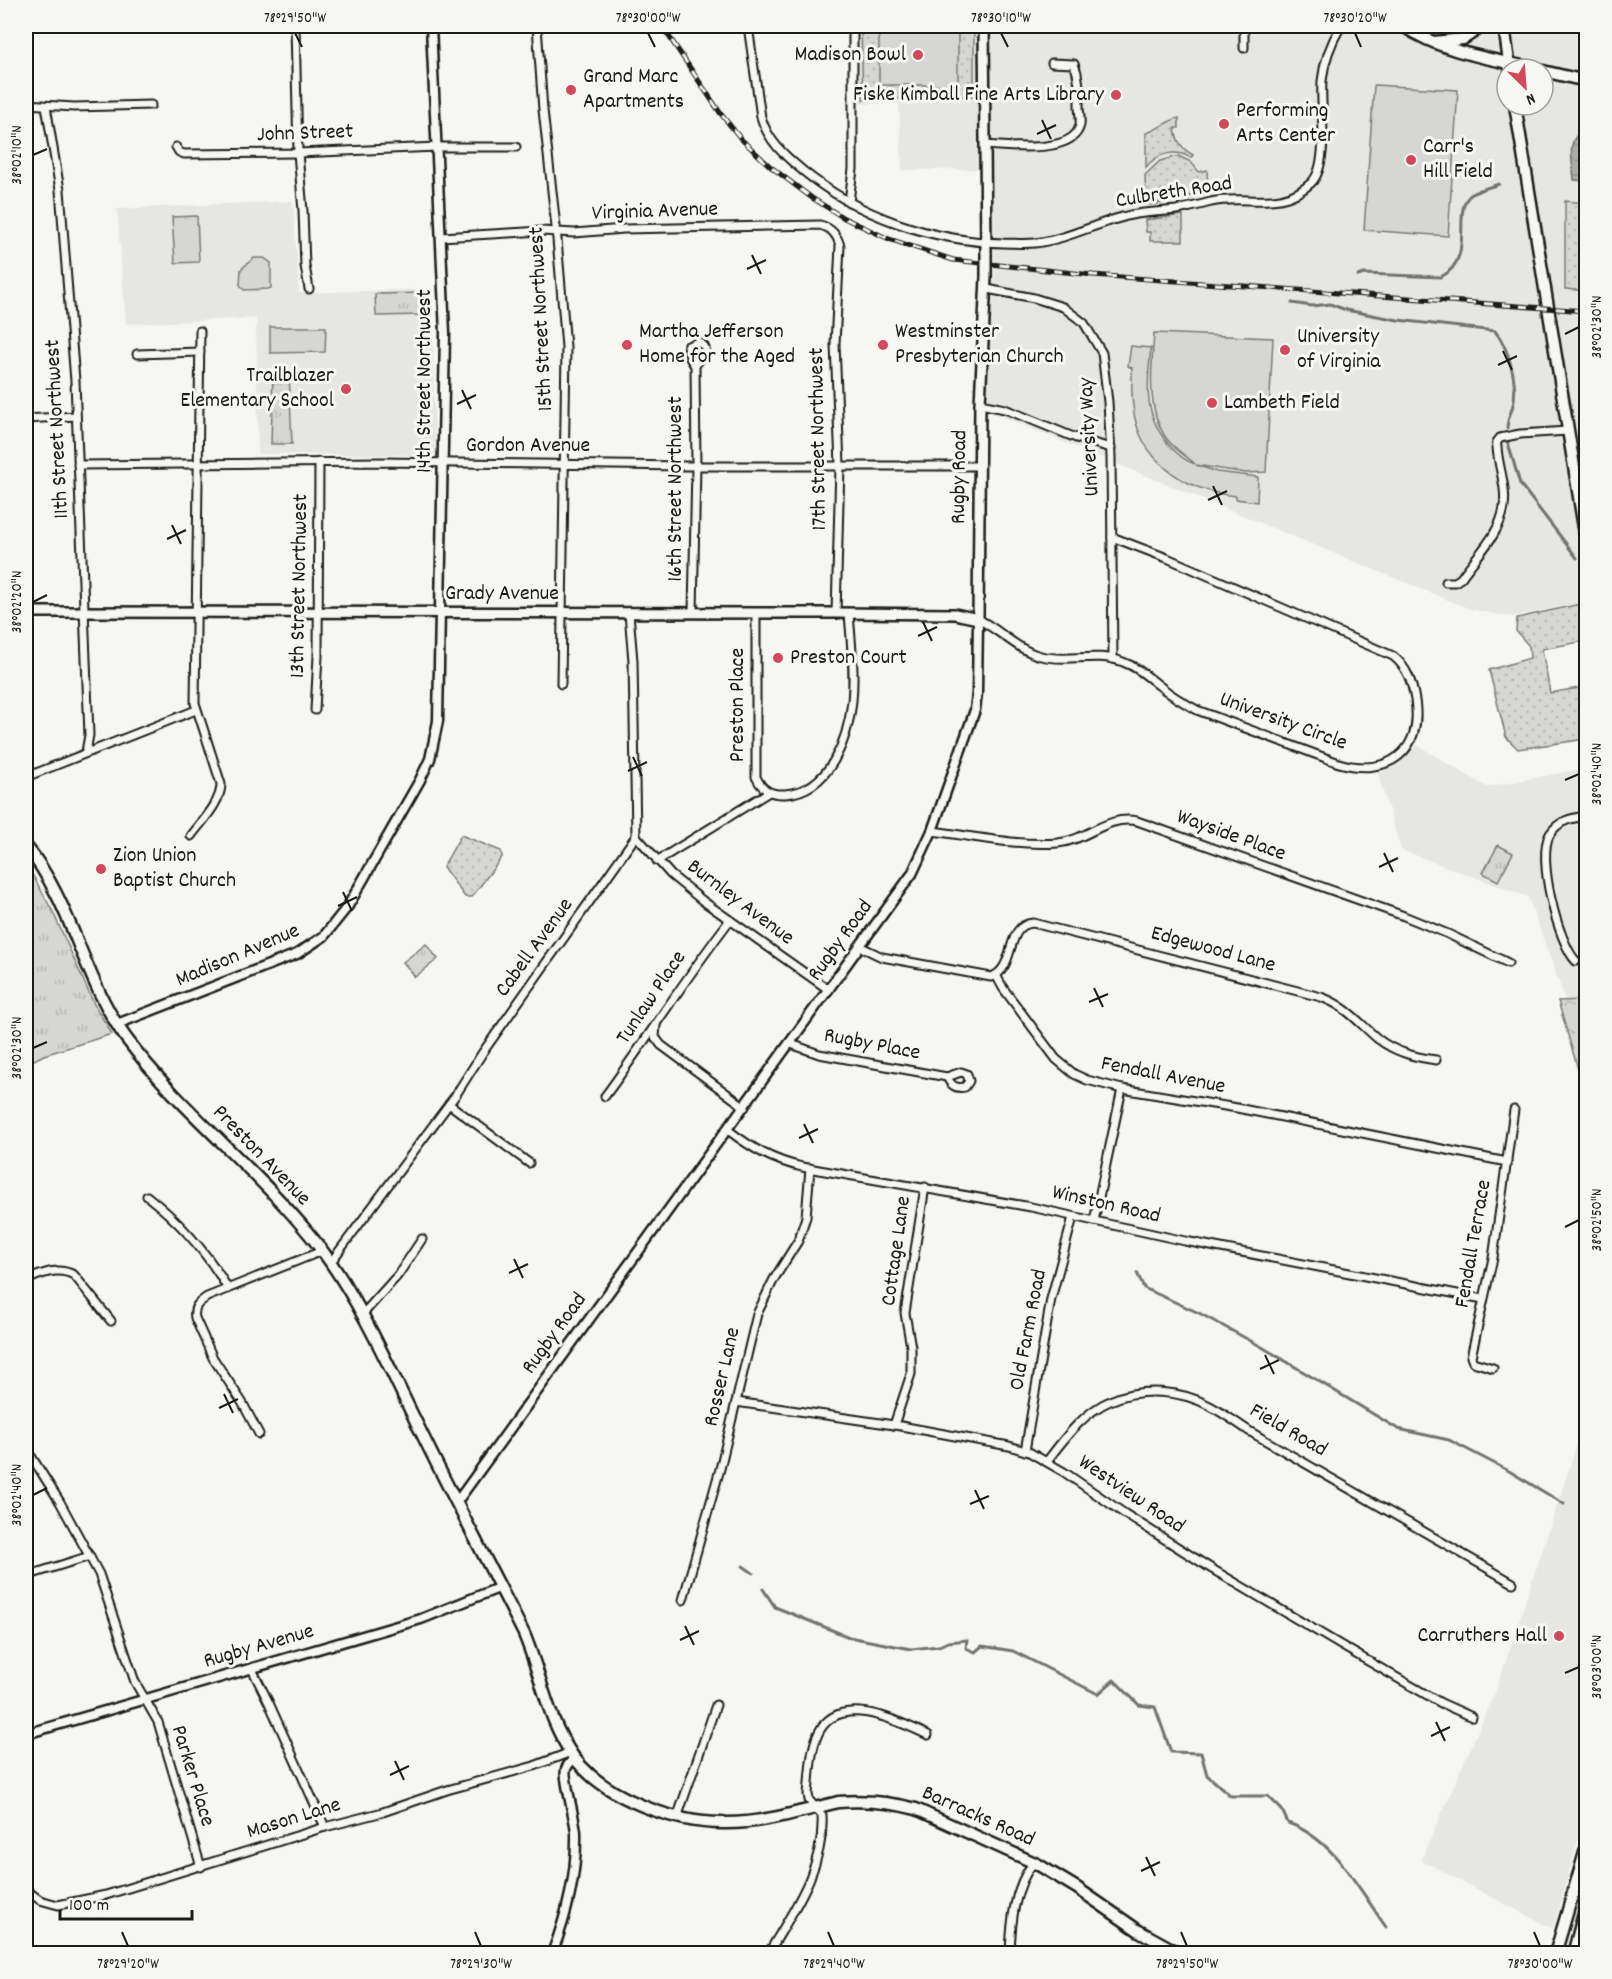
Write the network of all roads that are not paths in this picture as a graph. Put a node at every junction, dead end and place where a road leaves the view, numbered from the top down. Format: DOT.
graph roads {
  1 [pos="295,26"];
  2 [pos="431,26"];
  3 [pos="537,26"];
  4 [pos="748,26"];
  5 [pos="853,26"];
  6 [pos="984,26"];
  7 [pos="1244,26"];
  8 [pos="1341,26"];
  9 [pos="1403,26"];
  10 [pos="1483,26"];
  11 [pos="1504,26"];
  12 [pos="1432,43"];
  13 [pos="1245,48"];
  14 [pos="1509,57"];
  15 [pos="1495,62"];
  16 [pos="1052,63"];
  17 [pos="1555,74"];
  18 [pos="1587,81"];
  19 [pos="26,105"];
  20 [pos="151,105"];
  21 [pos="46,106"];
  22 [pos="1517,117"];
  23 [pos="985,145"];
  24 [pos="176,147"];
  25 [pos="437,147"];
  26 [pos="516,147"];
  27 [pos="298,153"];
  28 [pos="849,202"];
  29 [pos="556,231"];
  30 [pos="441,237"];
  31 [pos="986,242"];
  32 [pos="839,264"];
  33 [pos="309,289"];
  34 [pos="987,289"];
  35 [pos="200,331"];
  36 [pos="200,352"];
  37 [pos="137,354"];
  38 [pos="695,366"];
  39 [pos="980,404"];
  40 [pos="76,416"];
  41 [pos="26,419"];
  42 [pos="1568,431"];
  43 [pos="1111,448"];
  44 [pos="319,462"];
  45 [pos="199,464"];
  46 [pos="443,464"];
  47 [pos="564,464"];
  48 [pos="78,465"];
  49 [pos="840,465"];
  50 [pos="696,466"];
  51 [pos="979,466"];
  52 [pos="1112,537"];
  53 [pos="1587,540"];
  54 [pos="1446,582"];
  55 [pos="26,612"];
  56 [pos="83,612"];
  57 [pos="195,613"];
  58 [pos="318,613"];
  59 [pos="562,613"];
  60 [pos="629,613"];
  61 [pos="693,613"];
  62 [pos="756,613"];
  63 [pos="836,613"];
  64 [pos="849,613"];
  65 [pos="440,614"];
  66 [pos="978,619"];
  67 [pos="1113,659"];
  68 [pos="561,684"];
  69 [pos="196,710"];
  70 [pos="315,710"];
  71 [pos="435,737"];
  72 [pos="86,752"];
  73 [pos="26,777"];
  74 [pos="769,792"];
  75 [pos="1587,816"];
  76 [pos="932,831"];
  77 [pos="191,836"];
  78 [pos="636,836"];
  79 [pos="26,846"];
  80 [pos="657,861"];
  81 [pos="730,920"];
  82 [pos="861,947"];
  83 [pos="1576,961"];
  84 [pos="1508,963"];
  85 [pos="996,975"];
  86 [pos="830,990"];
  87 [pos="117,1024"];
  88 [pos="656,1025"];
  89 [pos="791,1044"];
  90 [pos="1436,1060"];
  91 [pos="947,1077"];
  92 [pos="1122,1089"];
  93 [pos="605,1096"];
  94 [pos="448,1104"];
  95 [pos="745,1107"];
  96 [pos="1514,1110"];
  97 [pos="728,1130"];
  98 [pos="1507,1162"];
  99 [pos="529,1163"];
  100 [pos="810,1168"];
  101 [pos="925,1188"];
  102 [pos="147,1196"];
  103 [pos="1074,1217"];
  104 [pos="1094,1221"];
  105 [pos="422,1239"];
  106 [pos="322,1251"];
  107 [pos="331,1262"];
  108 [pos="26,1280"];
  109 [pos="228,1289"];
  110 [pos="1483,1299"];
  111 [pos="362,1315"];
  112 [pos="111,1321"];
  113 [pos="1493,1368"];
  114 [pos="736,1402"];
  115 [pos="894,1425"];
  116 [pos="259,1434"];
  117 [pos="26,1448"];
  118 [pos="1025,1451"];
  119 [pos="1047,1461"];
  120 [pos="456,1503"];
  121 [pos="90,1556"];
  122 [pos="26,1576"];
  123 [pos="1513,1583"];
  124 [pos="501,1587"];
  125 [pos="683,1600"];
  126 [pos="252,1669"];
  127 [pos="145,1698"];
  128 [pos="716,1705"];
  129 [pos="1472,1717"];
  130 [pos="26,1734"];
  131 [pos="928,1735"];
  132 [pos="572,1755"];
  133 [pos="816,1807"];
  134 [pos="677,1818"];
  135 [pos="325,1827"];
  136 [pos="1587,1849"];
  137 [pos="1034,1862"];
  138 [pos="201,1867"];
  139 [pos="26,1890"];
  140 [pos="1587,1906"];
  141 [pos="552,1953"];
  142 [pos="768,1953"];
  143 [pos="1010,1953"];
  144 [pos="1181,1953"];
  145 [pos="1555,1953"];
  146 [pos="1573,1953"];
  1 -- 27 [label="street"];
  2 -- 25 [label="street, 14th Street Northwest"];
  3 -- 29 [label="street, 15th Street Northwest"];
  4 -- 28 [label="street, Culbreth Road"];
  5 -- 28 [label="street"];
  6 -- 23 [label="main road, Rugby Road"];
  7 -- 13 [label="street"];
  8 -- 31 [label="street, Culbreth Road"];
  9 -- 12 [label="main road"];
  10 -- 12 [label="main road"];
  11 -- 14 [label="main road"];
  12 -- 15 [label="main road"];
  16 -- 23 [label="street"];
  17 -- 18 [label="main road"];
  19 -- 21 [label="street"];
  20 -- 21 [label="street"];
  21 -- 40 [label="street, 11th Street Northwest"];
  22 -- 42 [label="main road"];
  23 -- 31 [label="main road, Rugby Road"];
  24 -- 27 [label="street, John Street"];
  25 -- 26 [label="street, John Street"];
  25 -- 27 [label="street, John Street"];
  25 -- 30 [label="street, 14th Street Northwest"];
  27 -- 33 [label="street"];
  28 -- 31 [label="street, Culbreth Road"];
  29 -- 30 [label="street, Virginia Avenue"];
  29 -- 32 [label="street, Virginia Avenue"];
  29 -- 47 [label="street, 15th Street Northwest"];
  30 -- 46 [label="street, 14th Street Northwest"];
  31 -- 34 [label="main road, Rugby Road, bridge"];
  32 -- 49 [label="street, 17th Street Northwest"];
  34 -- 39 [label="main road, Rugby Road"];
  34 -- 43 [label="street, University Way"];
  35 -- 36 [label="street"];
  36 -- 37 [label="street"];
  36 -- 45 [label="street"];
  38 -- 50 [label="street, 16th Street Northwest"];
  39 -- 43 [label="street"];
  39 -- 51 [label="main road, Rugby Road"];
  40 -- 41 [label="street"];
  40 -- 48 [label="street, 11th Street Northwest"];
  42 -- 53 [label="main road"];
  42 -- 54 [label="street"];
  43 -- 52 [label="street, University Way"];
  44 -- 45 [label="street, Gordon Avenue"];
  44 -- 46 [label="street, Gordon Avenue"];
  44 -- 58 [label="street, 13th Street Northwest"];
  45 -- 48 [label="street, Gordon Avenue"];
  45 -- 57 [label="street"];
  46 -- 47 [label="street, Gordon Avenue"];
  46 -- 65 [label="street, 14th Street Northwest"];
  47 -- 50 [label="street, Gordon Avenue"];
  47 -- 59 [label="street, 15th Street Northwest"];
  48 -- 56 [label="street, 11th Street Northwest"];
  49 -- 50 [label="street, Gordon Avenue"];
  49 -- 51 [label="street, Gordon Avenue"];
  49 -- 63 [label="street, 17th Street Northwest"];
  50 -- 61 [label="street, 16th Street Northwest"];
  51 -- 66 [label="main road, Rugby Road"];
  52 -- 67 [label="street, University Way"];
  52 -- 67 [label="street, University Circle"];
  55 -- 56 [label="main road, Grady Avenue"];
  56 -- 57 [label="main road, Grady Avenue"];
  56 -- 72 [label="street, 11th Street Northwest"];
  57 -- 58 [label="main road, Grady Avenue"];
  57 -- 69 [label="street"];
  58 -- 65 [label="main road, Grady Avenue"];
  58 -- 70 [label="street, 13th Street Northwest"];
  59 -- 60 [label="main road, Grady Avenue"];
  59 -- 65 [label="main road, Grady Avenue"];
  59 -- 68 [label="street, 15th Street Northwest"];
  60 -- 61 [label="main road, Grady Avenue"];
  60 -- 78 [label="street"];
  61 -- 62 [label="main road, Grady Avenue"];
  62 -- 63 [label="main road, Grady Avenue"];
  62 -- 74 [label="street, Preston Place"];
  63 -- 64 [label="main road, Grady Avenue"];
  64 -- 66 [label="main road, Grady Avenue"];
  64 -- 74 [label="street"];
  65 -- 71 [label="street, 14th Street Northwest"];
  66 -- 67 [label="street, University Circle"];
  66 -- 76 [label="street, Rugby Road"];
  69 -- 72 [label="street"];
  69 -- 77 [label="street"];
  71 -- 87 [label="street, Madison Avenue"];
  72 -- 73 [label="street"];
  74 -- 80 [label="street"];
  75 -- 83 [label="street"];
  76 -- 82 [label="street, Rugby Road"];
  76 -- 84 [label="street, Wayside Place"];
  78 -- 80 [label="street, Burnley Avenue"];
  78 -- 94 [label="street, Cabell Avenue"];
  79 -- 87 [label="main road, Preston Avenue"];
  80 -- 81 [label="street, Burnley Avenue"];
  81 -- 86 [label="street, Burnley Avenue"];
  81 -- 88 [label="street, Tunlaw Place"];
  82 -- 85 [label="street"];
  82 -- 86 [label="street, Rugby Road"];
  85 -- 90 [label="street, Edgewood Lane"];
  85 -- 92 [label="street, Fendall Avenue"];
  86 -- 89 [label="street, Rugby Road"];
  87 -- 106 [label="main road, Preston Avenue"];
  88 -- 93 [label="street, Tunlaw Place"];
  88 -- 95 [label="street"];
  89 -- 91 [label="street, Rugby Place"];
  89 -- 95 [label="street, Rugby Road"];
  92 -- 98 [label="street, Fendall Avenue"];
  92 -- 104 [label="street"];
  94 -- 99 [label="street"];
  94 -- 107 [label="street, Cabell Avenue"];
  95 -- 97 [label="street, Rugby Road"];
  96 -- 98 [label="street, Fendall Terrace"];
  97 -- 100 [label="street, Winston Road"];
  97 -- 120 [label="street, Rugby Road"];
  98 -- 110 [label="street, Fendall Terrace"];
  100 -- 101 [label="street, Winston Road"];
  100 -- 114 [label="street, Rosser Lane"];
  101 -- 103 [label="street, Winston Road"];
  101 -- 115 [label="street, Cottage Lane"];
  102 -- 109 [label="street"];
  103 -- 104 [label="street, Winston Road"];
  103 -- 118 [label="street, Old Farm Road"];
  104 -- 110 [label="street, Winston Road"];
  105 -- 111 [label="street"];
  106 -- 107 [label="main road, Preston Avenue"];
  106 -- 109 [label="street"];
  107 -- 111 [label="main road, Preston Avenue"];
  108 -- 112 [label="street"];
  109 -- 116 [label="street"];
  110 -- 113 [label="street, Fendall Terrace"];
  111 -- 120 [label="main road, Preston Avenue"];
  114 -- 115 [label="street, Westview Road"];
  114 -- 125 [label="street, Rosser Lane"];
  115 -- 118 [label="street, Westview Road"];
  117 -- 121 [label="street, Parker Place"];
  118 -- 119 [label="street, Westview Road"];
  119 -- 123 [label="street, Field Road"];
  119 -- 129 [label="street, Westview Road"];
  120 -- 124 [label="main road"];
  121 -- 122 [label="street"];
  121 -- 127 [label="street, Parker Place"];
  124 -- 126 [label="street, Rugby Avenue"];
  124 -- 132 [label="main road"];
  126 -- 127 [label="street, Rugby Avenue"];
  126 -- 135 [label="street"];
  127 -- 130 [label="street, Rugby Avenue"];
  127 -- 138 [label="street, Parker Place"];
  128 -- 134 [label="street"];
  131 -- 133 [label="street"];
  132 -- 134 [label="main road, Barracks Road"];
  132 -- 135 [label="street, Mason Lane"];
  132 -- 141 [label="street"];
  133 -- 134 [label="main road, Barracks Road"];
  133 -- 137 [label="main road, Barracks Road"];
  133 -- 142 [label="street"];
  135 -- 138 [label="street, Mason Lane"];
  136 -- 145 [label="main road"];
  137 -- 143 [label="street"];
  137 -- 144 [label="main road, Barracks Road"];
  138 -- 139 [label="street, Mason Lane"];
  140 -- 146 [label="main road"];
}
